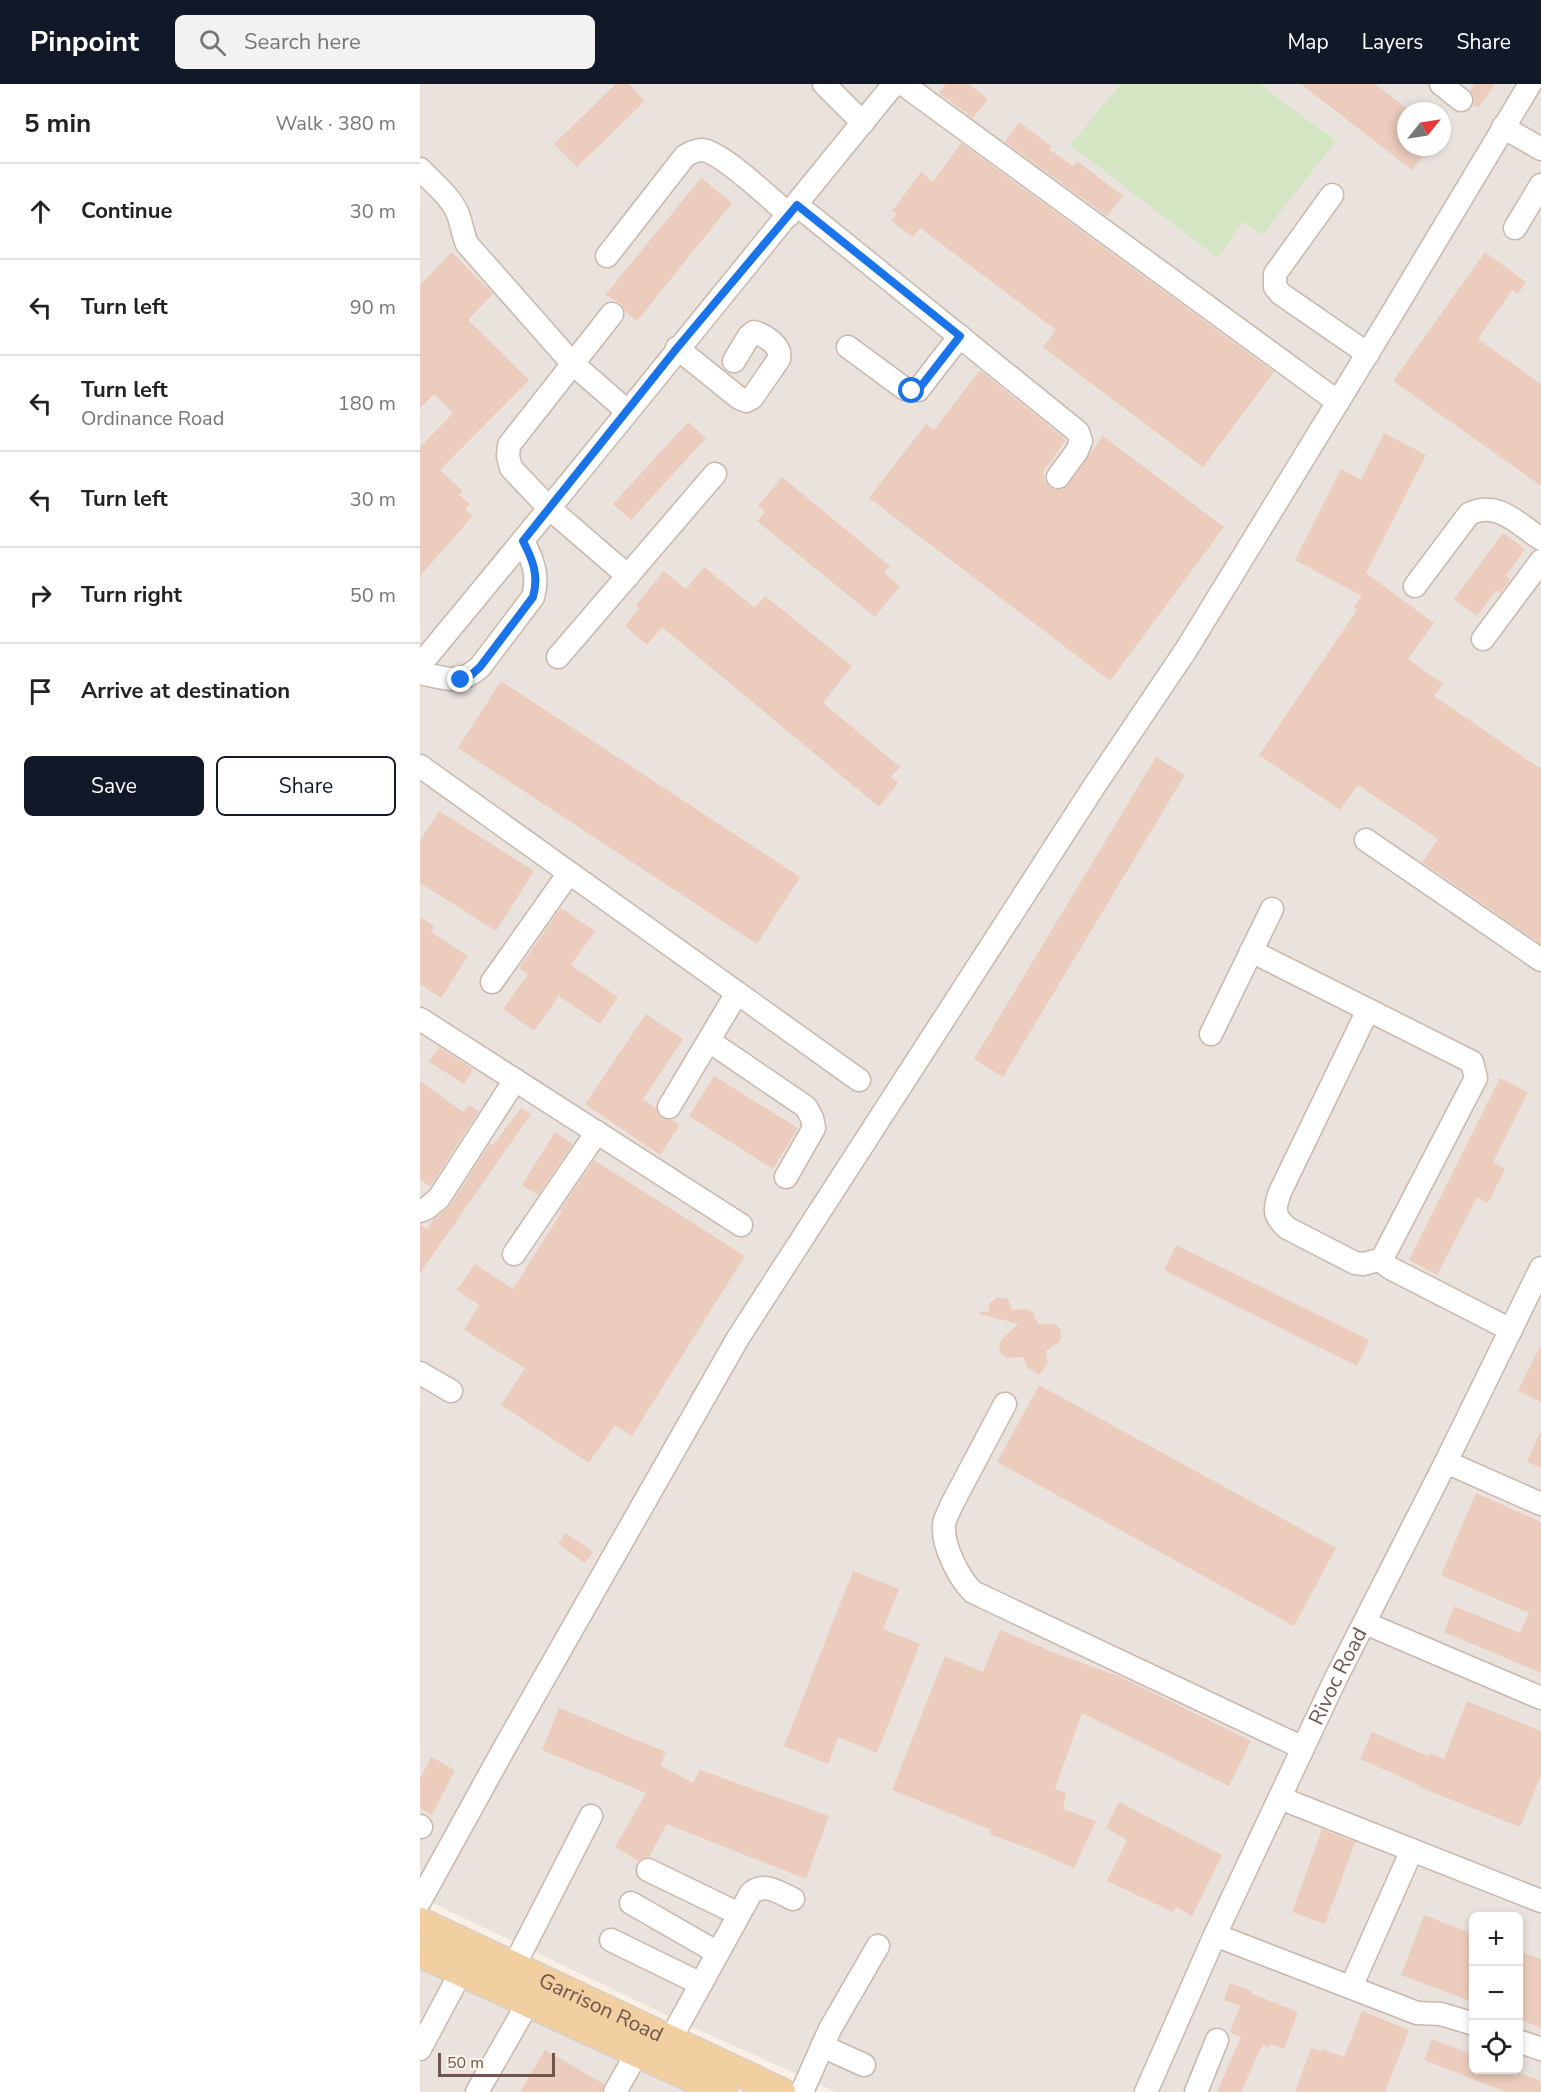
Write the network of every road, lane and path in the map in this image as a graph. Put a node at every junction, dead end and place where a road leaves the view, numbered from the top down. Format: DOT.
graph roads {
  1 [pos="824,84"];
  2 [pos="894,84"];
  3 [pos="903,84"];
  4 [pos="1441,84"];
  5 [pos="1530,84"];
  6 [pos="1461,100"];
  7 [pos="863,123"];
  8 [pos="1503,127"];
  9 [pos="1541,149"];
  10 [pos="420,169"];
  11 [pos="1541,186"];
  12 [pos="1332,195"];
  13 [pos="793,210"];
  14 [pos="1515,228"];
  15 [pos="607,256"];
  16 [pos="612,314"];
  17 [pos="960,336"];
  18 [pos="848,346"];
  19 [pos="677,348"];
  20 [pos="1368,354"];
  21 [pos="734,361"];
  22 [pos="572,363"];
  23 [pos="719,381"];
  24 [pos="763,382"];
  25 [pos="1338,402"];
  26 [pos="627,411"];
  27 [pos="715,474"];
  28 [pos="1058,477"];
  29 [pos="549,508"];
  30 [pos="1541,539"];
  31 [pos="523,541"];
  32 [pos="1541,561"];
  33 [pos="628,576"];
  34 [pos="1415,586"];
  35 [pos="1483,639"];
  36 [pos="558,657"];
  37 [pos="420,665"];
  38 [pos="420,673"];
  39 [pos="422,773"];
  40 [pos="1366,840"];
  41 [pos="569,873"];
  42 [pos="1272,909"];
  43 [pos="1251,951"];
  44 [pos="1541,960"];
  45 [pos="492,982"];
  46 [pos="737,993"];
  47 [pos="1368,1010"];
  48 [pos="420,1019"];
  49 [pos="1211,1034"];
  50 [pos="709,1041"];
  51 [pos="515,1080"];
  52 [pos="859,1080"];
  53 [pos="669,1107"];
  54 [pos="597,1132"];
  55 [pos="786,1177"];
  56 [pos="420,1210"];
  57 [pos="741,1225"];
  58 [pos="514,1254"];
  59 [pos="1382,1259"];
  60 [pos="1541,1268"];
  61 [pos="1510,1330"];
  62 [pos="420,1373"];
  63 [pos="451,1392"];
  64 [pos="1005,1404"];
  65 [pos="1446,1462"];
  66 [pos="1541,1504"];
  67 [pos="1365,1623"];
  68 [pos="1541,1698"];
  69 [pos="1303,1748"];
  70 [pos="1280,1798"];
  71 [pos="591,1816"];
  72 [pos="1412,1850"];
  73 [pos="648,1870"];
  74 [pos="793,1899"];
  75 [pos="420,1901"];
  76 [pos="1541,1901"];
  77 [pos="631,1903"];
  78 [pos="739,1914"];
  79 [pos="420,1922"];
  80 [pos="1215,1935"];
  81 [pos="611,1940"];
  82 [pos="879,1946"];
  83 [pos="420,1953"];
  84 [pos="718,1953"];
  85 [pos="514,1966"];
  86 [pos="461,1972"];
  87 [pos="701,1984"];
  88 [pos="1351,1987"];
  89 [pos="528,2003"];
  90 [pos="1469,2023"];
  91 [pos="670,2040"];
  92 [pos="1217,2040"];
  93 [pos="1523,2043"];
  94 [pos="822,2046"];
  95 [pos="420,2049"];
  96 [pos="1541,2049"];
  97 [pos="637,2053"];
  98 [pos="864,2065"];
  99 [pos="477,2092"];
  100 [pos="615,2092"];
  101 [pos="723,2092"];
  102 [pos="781,2092"];
  103 [pos="802,2092"];
  104 [pos="1146,2092"];
  105 [pos="1196,2092"];
  1 -- 7 [label="street"];
  2 -- 7 [label="street"];
  3 -- 25 [label="street"];
  4 -- 6 [label="street"];
  5 -- 8 [label="street"];
  7 -- 13 [label="street"];
  8 -- 9 [label="street"];
  8 -- 20 [label="street"];
  10 -- 22 [label="street"];
  11 -- 14 [label="street"];
  12 -- 20 [label="street"];
  13 -- 15 [label="street"];
  13 -- 17 [label="street"];
  13 -- 19 [label="street"];
  16 -- 22 [label="street"];
  17 -- 18 [label="street"];
  17 -- 28 [label="street"];
  19 -- 23 [label="street"];
  19 -- 26 [label="street"];
  20 -- 25 [label="street"];
  21 -- 23 [label="street"];
  21 -- 24 [label="street"];
  21 -- 24 [label="street"];
  22 -- 26 [label="street"];
  22 -- 29 [label="street"];
  23 -- 24 [label="street"];
  25 -- 75 [label="street"];
  26 -- 29 [label="street"];
  27 -- 33 [label="street"];
  29 -- 31 [label="street"];
  29 -- 33 [label="street"];
  30 -- 34 [label="street"];
  31 -- 37 [label="street"];
  31 -- 38 [label="street"];
  32 -- 35 [label="street"];
  33 -- 36 [label="street"];
  39 -- 41 [label="street"];
  40 -- 44 [label="street"];
  41 -- 45 [label="street"];
  41 -- 46 [label="street"];
  42 -- 43 [label="street"];
  43 -- 47 [label="street"];
  43 -- 49 [label="street"];
  46 -- 50 [label="street"];
  46 -- 52 [label="street"];
  47 -- 59 [label="street"];
  47 -- 59 [label="street"];
  48 -- 51 [label="street"];
  50 -- 53 [label="street"];
  50 -- 55 [label="street"];
  51 -- 54 [label="street"];
  51 -- 56 [label="street"];
  54 -- 57 [label="street"];
  54 -- 58 [label="street"];
  59 -- 61 [label="street"];
  60 -- 61 [label="street, Rivoc Road"];
  61 -- 65 [label="street, Rivoc Road"];
  62 -- 63 [label="street"];
  64 -- 69 [label="street"];
  65 -- 66 [label="street"];
  65 -- 67 [label="street, Rivoc Road"];
  67 -- 68 [label="street"];
  67 -- 69 [label="street, Rivoc Road"];
  69 -- 70 [label="street, Rivoc Road"];
  70 -- 72 [label="street"];
  70 -- 80 [label="street, Rivoc Road"];
  71 -- 85 [label="street"];
  72 -- 76 [label="street"];
  72 -- 88 [label="street"];
  73 -- 78 [label="street"];
  74 -- 78 [label="street"];
  77 -- 84 [label="street"];
  78 -- 84 [label="street"];
  79 -- 85 [label="main road, Garrison Road"];
  80 -- 88 [label="street"];
  80 -- 104 [label="street, Rivoc Road"];
  81 -- 87 [label="street"];
  82 -- 94 [label="street"];
  83 -- 86 [label="main road, Garrison Road"];
  84 -- 87 [label="street"];
  85 -- 91 [label="main road, Garrison Road"];
  86 -- 89 [label="main road, Garrison Road"];
  86 -- 95 [label="street"];
  87 -- 91 [label="street"];
  88 -- 90 [label="street"];
  89 -- 97 [label="main road, Garrison Road"];
  89 -- 99 [label="street"];
  91 -- 102 [label="main road, Garrison Road"];
  92 -- 105 [label="street"];
  93 -- 96 [label="street"];
  94 -- 98 [label="street"];
  94 -- 103 [label="street"];
  97 -- 100 [label="street"];
  97 -- 101 [label="main road, Garrison Road"];
}
